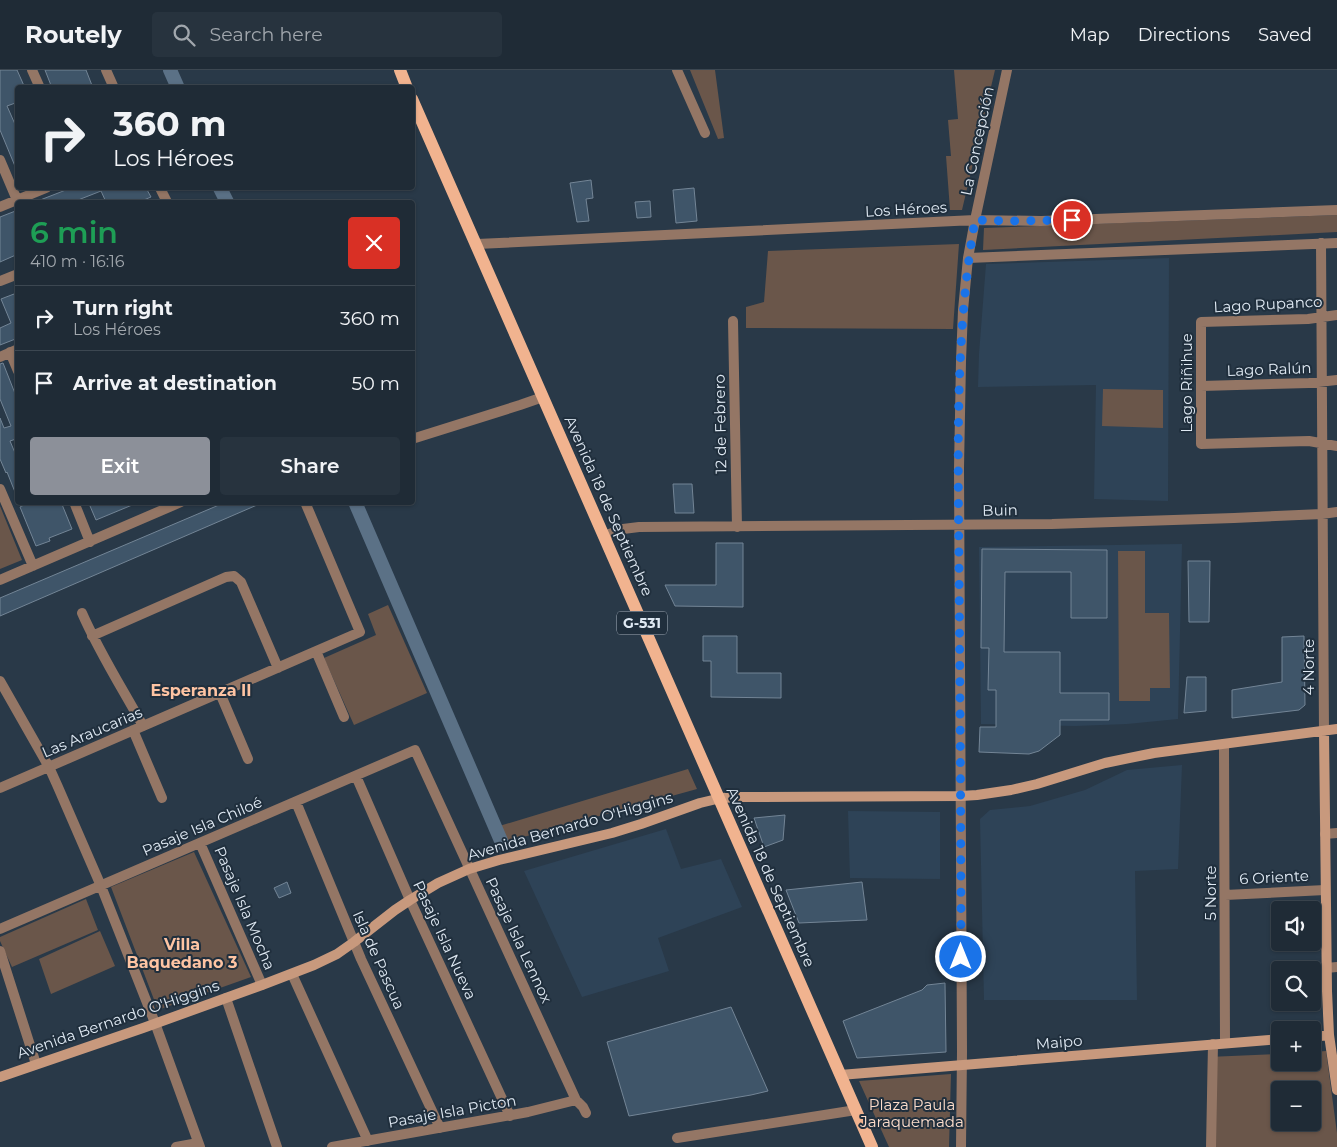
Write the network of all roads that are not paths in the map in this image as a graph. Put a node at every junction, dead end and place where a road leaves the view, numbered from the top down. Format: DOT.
graph roads {
  1 [pos="32,70"];
  2 [pos="106,70"];
  3 [pos="400,70"];
  4 [pos="677,70"];
  5 [pos="1007,70"];
  6 [pos="39,85"];
  7 [pos="113,85"];
  8 [pos="407,85"];
  9 [pos="415,106"];
  10 [pos="705,134"];
  11 [pos="0,160"];
  12 [pos="41,190"];
  13 [pos="17,200"];
  14 [pos="15,201"];
  15 [pos="0,207"];
  16 [pos="1337,210"];
  17 [pos="975,220"];
  18 [pos="1321,243"];
  19 [pos="1337,243"];
  20 [pos="477,244"];
  21 [pos="968,258"];
  22 [pos="15,275"];
  23 [pos="0,282"];
  24 [pos="1337,316"];
  25 [pos="1321,317"];
  26 [pos="733,321"];
  27 [pos="1201,322"];
  28 [pos="9,353"];
  29 [pos="15,365"];
  30 [pos="1337,380"];
  31 [pos="1322,382"];
  32 [pos="1201,386"];
  33 [pos="543,397"];
  34 [pos="415,438"];
  35 [pos="1322,443"];
  36 [pos="1337,446"];
  37 [pos="0,489"];
  38 [pos="75,505"];
  39 [pos="174,505"];
  40 [pos="306,505"];
  41 [pos="1337,512"];
  42 [pos="1322,514"];
  43 [pos="959,525"];
  44 [pos="737,527"];
  45 [pos="604,536"];
  46 [pos="90,542"];
  47 [pos="33,566"];
  48 [pos="0,580"];
  49 [pos="82,612"];
  50 [pos="92,636"];
  51 [pos="316,651"];
  52 [pos="278,668"];
  53 [pos="0,681"];
  54 [pos="220,693"];
  55 [pos="344,717"];
  56 [pos="138,728"];
  57 [pos="1337,729"];
  58 [pos="1324,731"];
  59 [pos="1224,744"];
  60 [pos="415,750"];
  61 [pos="248,759"];
  62 [pos="49,767"];
  63 [pos="356,776"];
  64 [pos="0,788"];
  65 [pos="961,796"];
  66 [pos="162,798"];
  67 [pos="719,799"];
  68 [pos="296,802"];
  69 [pos="1337,833"];
  70 [pos="1325,834"];
  71 [pos="200,843"];
  72 [pos="469,869"];
  73 [pos="100,886"];
  74 [pos="1325,890"];
  75 [pos="1225,895"];
  76 [pos="410,900"];
  77 [pos="0,929"];
  78 [pos="354,942"];
  79 [pos="0,951"];
  80 [pos="1337,966"];
  81 [pos="1326,968"];
  82 [pos="292,974"];
  83 [pos="262,985"];
  84 [pos="226,998"];
  85 [pos="155,1023"];
  86 [pos="1329,1035"];
  87 [pos="1321,1036"];
  88 [pos="1271,1040"];
  89 [pos="1225,1043"];
  90 [pos="1213,1044"];
  91 [pos="36,1064"];
  92 [pos="962,1065"];
  93 [pos="1336,1071"];
  94 [pos="840,1075"];
  95 [pos="0,1077"];
  96 [pos="1337,1090"];
  97 [pos="576,1100"];
  98 [pos="856,1110"];
  99 [pos="586,1113"];
  100 [pos="510,1116"];
  101 [pos="440,1128"];
  102 [pos="677,1138"];
  103 [pos="368,1141"];
  104 [pos="199,1145"];
  105 [pos="176,1147"];
  106 [pos="277,1147"];
  107 [pos="332,1147"];
  108 [pos="872,1147"];
  109 [pos="961,1147"];
  110 [pos="1211,1147"];
  1 -- 6 [label="street"];
  2 -- 7 [label="street"];
  3 -- 8 [label="main road"];
  4 -- 10 [label="street"];
  5 -- 17 [label="street, La Concepción"];
  9 -- 20 [label="main road, Avenida 18 de Septiembre / G-531"];
  11 -- 13 [label="street"];
  12 -- 13 [label="street"];
  14 -- 15 [label="street"];
  16 -- 17 [label="street, Los Héroes"];
  17 -- 20 [label="street, Los Héroes"];
  17 -- 21 [label="street, La Concepción"];
  18 -- 19 [label="street"];
  18 -- 21 [label="street"];
  18 -- 25 [label="street, 4 Norte"];
  20 -- 33 [label="main road, Avenida 18 de Septiembre / G-531"];
  21 -- 43 [label="street, La Concepción"];
  22 -- 23 [label="street"];
  24 -- 25 [label="street, Lago Rupanco"];
  25 -- 27 [label="street, Lago Rupanco"];
  25 -- 31 [label="street, 4 Norte"];
  26 -- 44 [label="street, 12 de Febrero"];
  27 -- 32 [label="street, Lago Riñihue"];
  28 -- 29 [label="street"];
  30 -- 31 [label="street, Lago Ralún"];
  31 -- 32 [label="street, Lago Ralún"];
  31 -- 35 [label="street, 4 Norte"];
  32 -- 35 [label="street, Lago Riñihue"];
  33 -- 34 [label="street"];
  33 -- 45 [label="main road, Avenida 18 de Septiembre / G-531"];
  35 -- 36 [label="street"];
  35 -- 42 [label="street, 4 Norte"];
  37 -- 47 [label="street"];
  38 -- 46 [label="street"];
  39 -- 46 [label="street"];
  40 -- 51 [label="street, Las Araucarias"];
  41 -- 42 [label="street, Buin"];
  42 -- 43 [label="street, Buin"];
  42 -- 58 [label="street, 4 Norte"];
  43 -- 44 [label="street, Buin"];
  43 -- 65 [label="street, La Concepción"];
  44 -- 45 [label="street, Buin"];
  45 -- 67 [label="main road, Avenida 18 de Septiembre / G-531"];
  46 -- 47 [label="street"];
  47 -- 48 [label="street"];
  49 -- 50 [label="street"];
  50 -- 52 [label="street"];
  50 -- 56 [label="street"];
  51 -- 52 [label="street, Las Araucarias"];
  51 -- 55 [label="street"];
  52 -- 54 [label="street, Las Araucarias"];
  53 -- 62 [label="street"];
  54 -- 56 [label="street, Las Araucarias"];
  54 -- 61 [label="street"];
  56 -- 62 [label="street, Las Araucarias"];
  56 -- 66 [label="street"];
  57 -- 58 [label="street, Avenida Bernardo O'Higgins"];
  58 -- 59 [label="street, Avenida Bernardo O'Higgins"];
  58 -- 70 [label="street, 4 Norte"];
  59 -- 65 [label="street, Avenida Bernardo O'Higgins"];
  59 -- 75 [label="street, 5 Norte"];
  60 -- 63 [label="street, Pasaje Isla Chiloé"];
  60 -- 72 [label="street, Pasaje Isla Lennox"];
  62 -- 64 [label="street, Las Araucarias"];
  62 -- 73 [label="street"];
  63 -- 68 [label="street, Pasaje Isla Chiloé"];
  63 -- 76 [label="street, Pasaje Isla Nueva"];
  65 -- 67 [label="street, Avenida Bernardo O'Higgins"];
  65 -- 92 [label="street, La Concepción"];
  67 -- 72 [label="street, Avenida Bernardo O'Higgins"];
  67 -- 94 [label="main road, Avenida 18 de Septiembre / G-531"];
  68 -- 71 [label="street, Pasaje Isla Chiloé"];
  68 -- 78 [label="street, Isla de Pascua"];
  69 -- 70 [label="street"];
  70 -- 74 [label="street, 4 Norte"];
  71 -- 73 [label="street, Pasaje Isla Chiloé"];
  71 -- 83 [label="street, Pasaje Isla Mocha"];
  72 -- 76 [label="street, Avenida Bernardo O'Higgins"];
  72 -- 97 [label="street, Pasaje Isla Lennox"];
  73 -- 77 [label="street, Pasaje Isla Chiloé"];
  73 -- 85 [label="street"];
  74 -- 75 [label="street, 6 Oriente"];
  74 -- 81 [label="street, 4 Norte"];
  75 -- 89 [label="street, 5 Norte"];
  76 -- 78 [label="street, Avenida Bernardo O'Higgins"];
  76 -- 100 [label="street, Pasaje Isla Nueva"];
  78 -- 82 [label="street, Avenida Bernardo O'Higgins"];
  78 -- 101 [label="street, Isla de Pascua"];
  79 -- 91 [label="street"];
  80 -- 81 [label="street"];
  81 -- 86 [label="street, 4 Norte"];
  82 -- 83 [label="street, Avenida Bernardo O'Higgins"];
  82 -- 103 [label="street"];
  83 -- 84 [label="street, Avenida Bernardo O'Higgins"];
  84 -- 85 [label="street, Avenida Bernardo O'Higgins"];
  84 -- 106 [label="street"];
  85 -- 91 [label="street, Avenida Bernardo O'Higgins"];
  85 -- 104 [label="street"];
  86 -- 87 [label="street"];
  86 -- 93 [label="street, 4 Norte"];
  88 -- 89 [label="street, Maipo"];
  89 -- 90 [label="street, Maipo"];
  90 -- 92 [label="street, Maipo"];
  90 -- 110 [label="street"];
  91 -- 95 [label="street, Avenida Bernardo O'Higgins"];
  92 -- 94 [label="street, Maipo"];
  92 -- 109 [label="street, La Concepción"];
  93 -- 96 [label="street, 4 Norte"];
  94 -- 98 [label="main road, Avenida 18 de Septiembre / G-531"];
  97 -- 99 [label="street, Pasaje Isla Lennox"];
  97 -- 100 [label="street, Pasaje Isla Picton"];
  98 -- 102 [label="street"];
  98 -- 108 [label="main road, Avenida 18 de Septiembre / G-531"];
  100 -- 101 [label="street, Pasaje Isla Picton"];
  101 -- 103 [label="street, Pasaje Isla Picton"];
  103 -- 107 [label="street, Pasaje Isla Picton"];
  104 -- 105 [label="street"];
}
